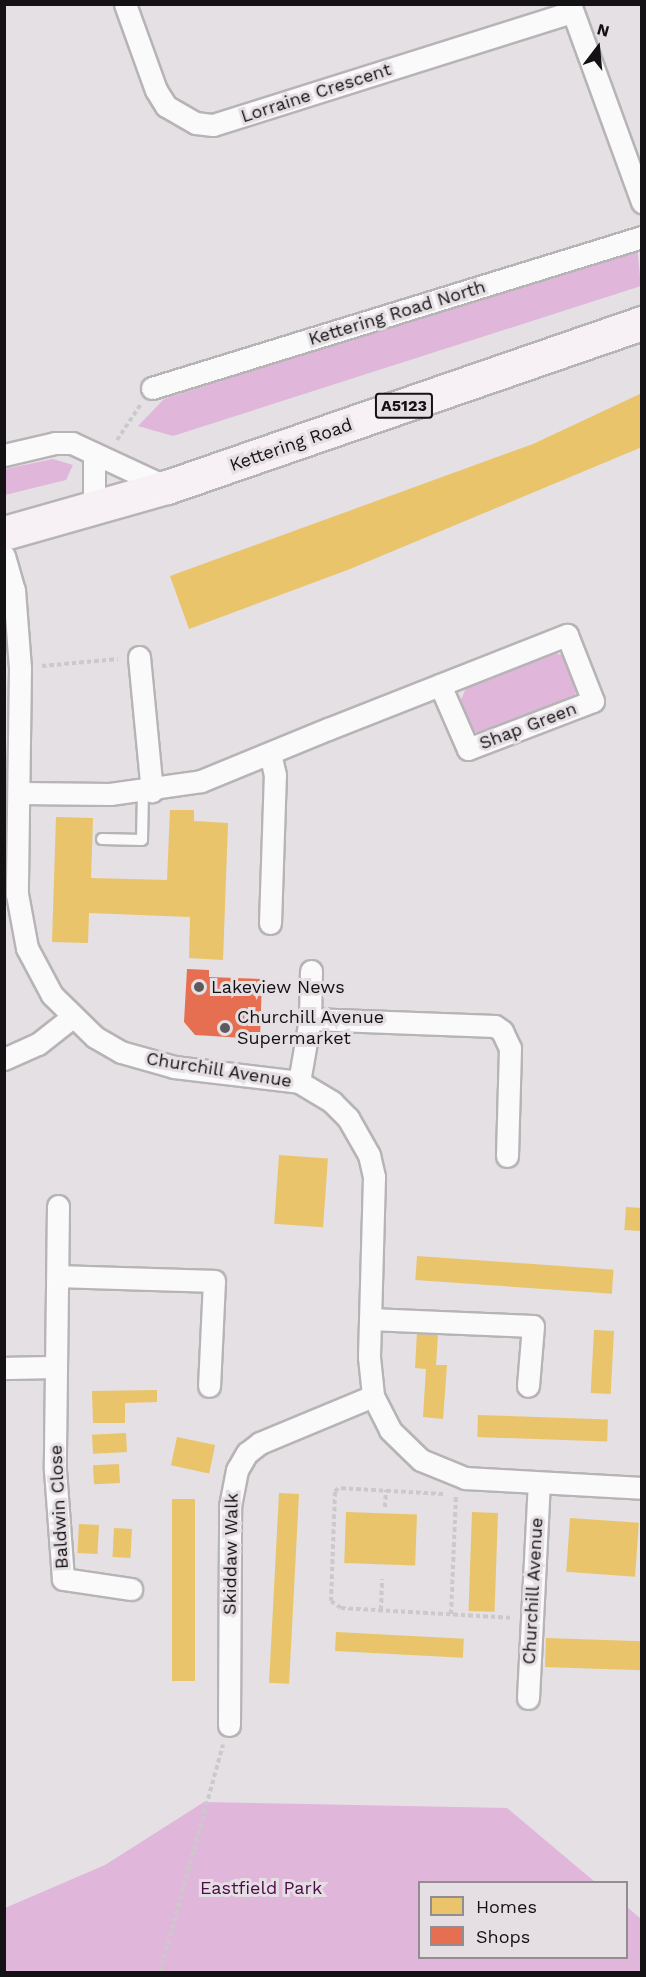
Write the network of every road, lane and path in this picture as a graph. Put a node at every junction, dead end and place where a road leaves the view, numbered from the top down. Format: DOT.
graph roads {
  1 [pos="125,4"];
  2 [pos="571,8"];
  3 [pos="642,202"];
  4 [pos="642,237"];
  5 [pos="642,322"];
  6 [pos="152,388"];
  7 [pos="91,453"];
  8 [pos="4,454"];
  9 [pos="166,487"];
  10 [pos="94,509"];
  11 [pos="4,533"];
  12 [pos="4,555"];
  13 [pos="139,657"];
  14 [pos="20,668"];
  15 [pos="440,685"];
  16 [pos="12,750"];
  17 [pos="270,754"];
  18 [pos="148,791"];
  19 [pos="20,793"];
  20 [pos="102,839"];
  21 [pos="270,923"];
  22 [pos="311,971"];
  23 [pos="71,1018"];
  24 [pos="310,1019"];
  25 [pos="4,1059"];
  26 [pos="299,1082"];
  27 [pos="507,1156"];
  28 [pos="58,1206"];
  29 [pos="58,1276"];
  30 [pos="370,1319"];
  31 [pos="56,1366"];
  32 [pos="4,1368"];
  33 [pos="209,1386"];
  34 [pos="528,1386"];
  35 [pos="373,1396"];
  36 [pos="539,1483"];
  37 [pos="642,1488"];
  38 [pos="386,1490"];
  39 [pos="385,1506"];
  40 [pos="382,1579"];
  41 [pos="131,1589"];
  42 [pos="381,1610"];
  43 [pos="451,1614"];
  44 [pos="532,1619"];
  45 [pos="528,1698"];
  46 [pos="229,1725"];
  47 [pos="160,1972"];
  1 -- 2 [label="street, Lorraine Crescent"];
  2 -- 3 [label="street"];
  4 -- 6 [label="street, Kettering Road North"];
  5 -- 9 [label="main road, Kettering Road / A5123"];
  6 -- 7 [label="path"];
  7 -- 8 [label="street"];
  7 -- 9 [label="street"];
  7 -- 10 [label="street"];
  9 -- 10 [label="main road, Kettering Road / A5123"];
  10 -- 11 [label="main road, Kettering Road / A5123"];
  12 -- 14 [label="street, Churchill Avenue"];
  13 -- 14 [label="path"];
  13 -- 18 [label="street"];
  14 -- 16 [label="street, Churchill Avenue"];
  15 -- 15 [label="street, Shap Green"];
  15 -- 17 [label="street, Shap Green"];
  16 -- 19 [label="street, Churchill Avenue"];
  17 -- 18 [label="street, Shap Green"];
  17 -- 21 [label="street"];
  18 -- 19 [label="street, Shap Green"];
  18 -- 20 [label="lane"];
  19 -- 23 [label="street, Churchill Avenue"];
  22 -- 24 [label="street"];
  23 -- 25 [label="street"];
  23 -- 26 [label="street, Churchill Avenue"];
  24 -- 26 [label="street"];
  24 -- 27 [label="street"];
  26 -- 30 [label="street, Churchill Avenue"];
  28 -- 29 [label="street, Baldwin Close"];
  29 -- 31 [label="street, Baldwin Close"];
  29 -- 33 [label="street"];
  30 -- 34 [label="street"];
  30 -- 35 [label="street, Churchill Avenue"];
  31 -- 32 [label="street"];
  31 -- 41 [label="street, Baldwin Close"];
  35 -- 36 [label="street, Churchill Avenue"];
  35 -- 46 [label="street, Skiddaw Walk"];
  36 -- 37 [label="street, Churchill Avenue"];
  36 -- 44 [label="street, Churchill Avenue"];
  38 -- 39 [label="path"];
  38 -- 42 [label="path"];
  38 -- 43 [label="path"];
  40 -- 42 [label="path"];
  42 -- 43 [label="path"];
  43 -- 44 [label="path"];
  44 -- 45 [label="street, Churchill Avenue"];
  46 -- 47 [label="path"];
}
